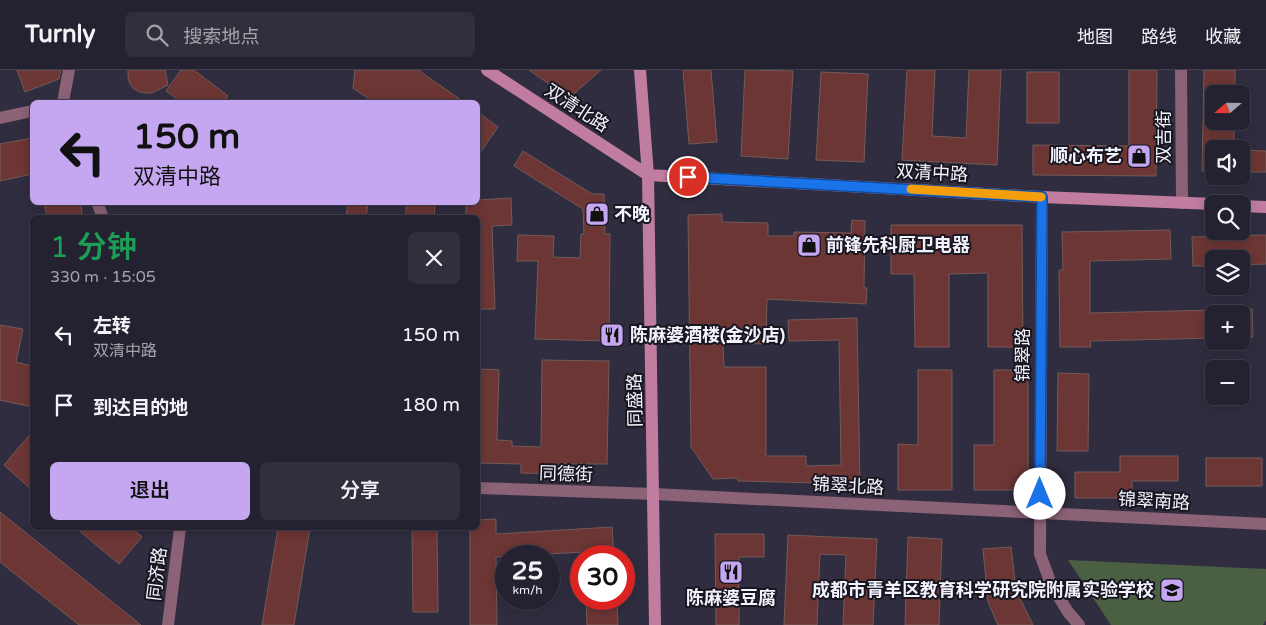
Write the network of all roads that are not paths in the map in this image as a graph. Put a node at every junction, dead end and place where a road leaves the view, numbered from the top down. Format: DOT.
graph roads {
  1 [pos="69,70"];
  2 [pos="487,70"];
  3 [pos="640,70"];
  4 [pos="1181,70"];
  5 [pos="63,100"];
  6 [pos="30,111"];
  7 [pos="0,118"];
  8 [pos="648,175"];
  9 [pos="1042,197"];
  10 [pos="1182,203"];
  11 [pos="1205,204"];
  12 [pos="1250,206"];
  13 [pos="1266,207"];
  14 [pos="480,488"];
  15 [pos="654,494"];
  16 [pos="1039,513"];
  17 [pos="1266,524"];
  18 [pos="180,530"];
  19 [pos="168,625"];
  20 [pos="656,625"];
  21 [pos="1079,625"];
  1 -- 5 [label="street"];
  2 -- 8 [label="street, 双清北路"];
  3 -- 8 [label="street, 同盛路"];
  4 -- 10 [label="street, 双吉街"];
  6 -- 7 [label="street"];
  8 -- 9 [label="street, 双清中路"];
  8 -- 15 [label="street, 同盛路"];
  9 -- 10 [label="street, 双清中路"];
  9 -- 16 [label="street, 锦翠路"];
  10 -- 11 [label="street, 双清中路"];
  12 -- 13 [label="street"];
  14 -- 15 [label="street, 同德街"];
  15 -- 16 [label="street, 锦翠北路"];
  15 -- 20 [label="street, 同盛路"];
  16 -- 17 [label="street, 锦翠南路"];
  16 -- 21 [label="street, 锦翠路"];
  18 -- 19 [label="street, 同济路"];
}
